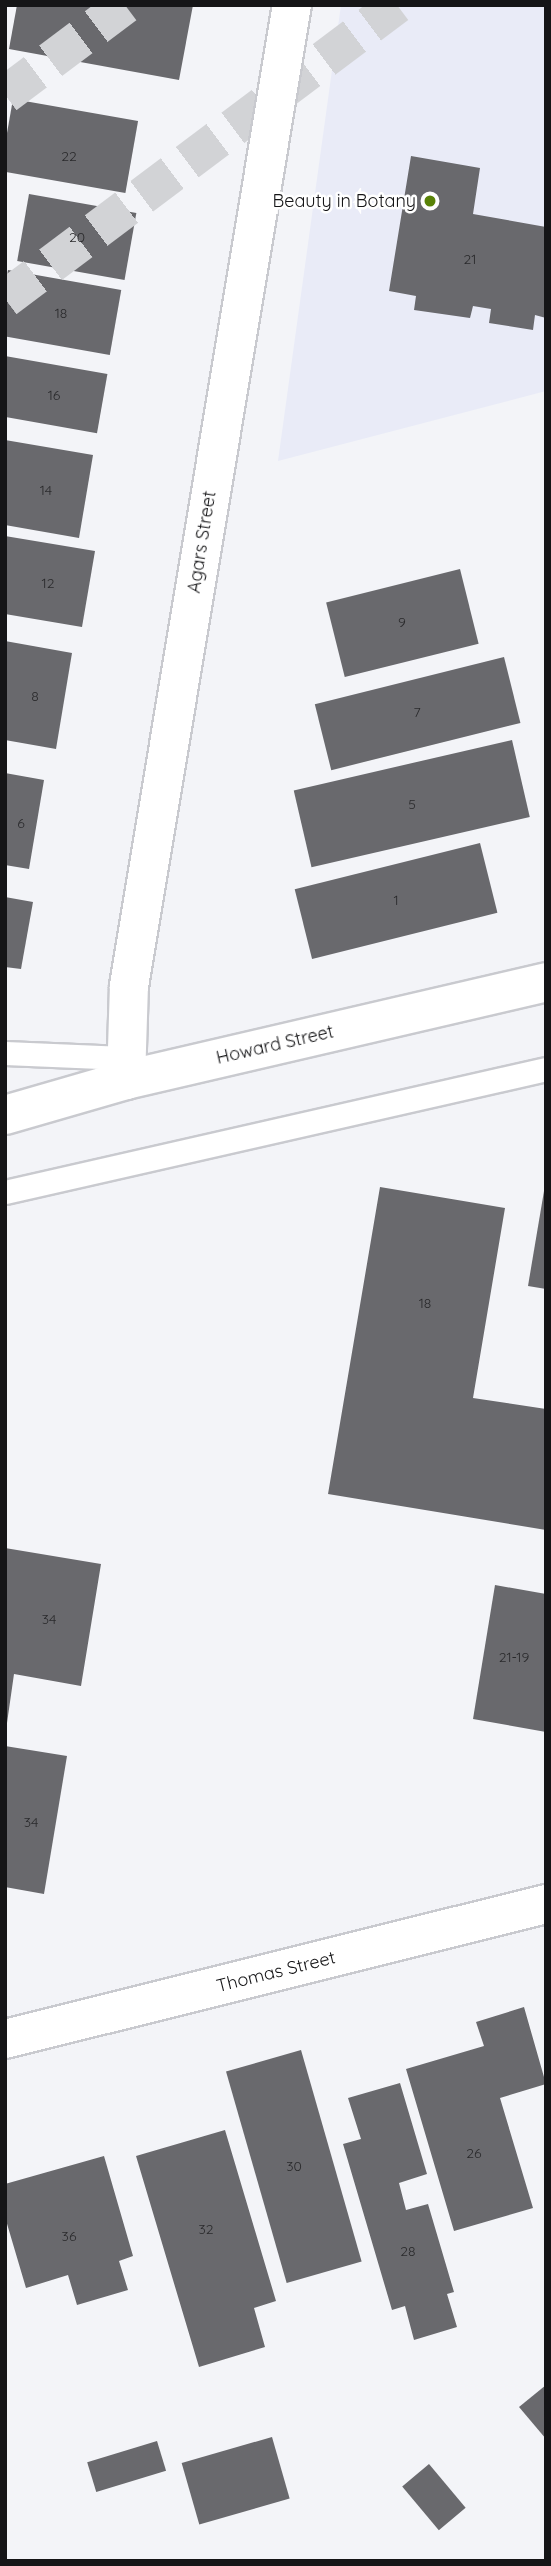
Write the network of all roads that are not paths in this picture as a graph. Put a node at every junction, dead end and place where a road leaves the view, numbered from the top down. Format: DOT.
graph roads {
  1 [pos="292,5"];
  2 [pos="546,982"];
  3 [pos="5,1053"];
  4 [pos="125,1069"];
  5 [pos="546,1069"];
  6 [pos="5,1115"];
  7 [pos="5,1192"];
  8 [pos="546,1904"];
  9 [pos="5,2039"];
  1 -- 4 [label="street, Agars Street"];
  2 -- 4 [label="street, Howard Street"];
  3 -- 4 [label="lane"];
  4 -- 6 [label="street, Howard Street"];
  5 -- 7 [label="lane"];
  8 -- 9 [label="street, Thomas Street"];
}
